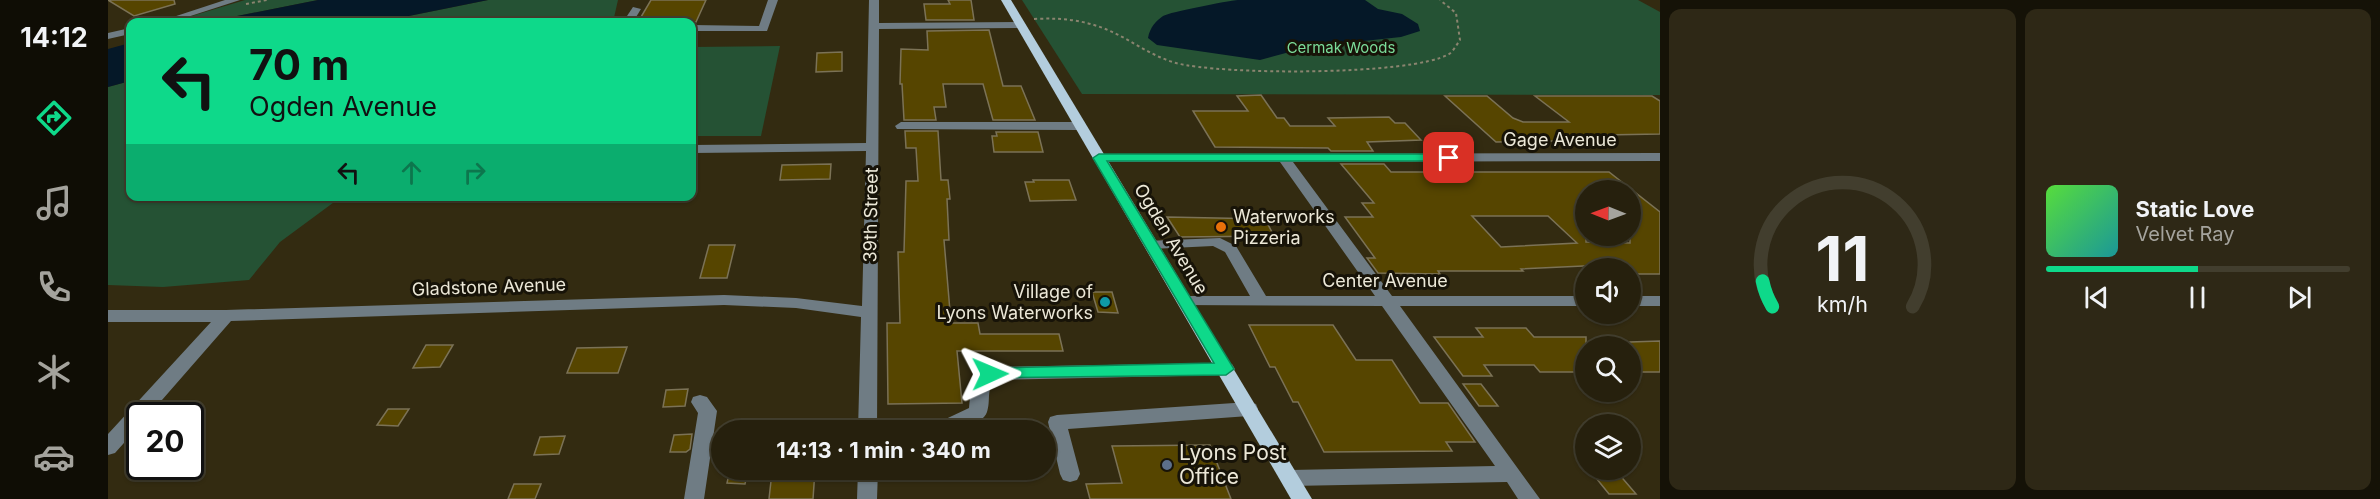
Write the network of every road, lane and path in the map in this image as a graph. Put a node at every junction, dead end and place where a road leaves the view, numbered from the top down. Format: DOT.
graph roads {
  1 [pos="235,0"];
  2 [pos="773,0"];
  3 [pos="874,0"];
  4 [pos="1006,0"];
  5 [pos="1440,0"];
  6 [pos="636,9"];
  7 [pos="176,18"];
  8 [pos="630,18"];
  9 [pos="1024,22"];
  10 [pos="874,26"];
  11 [pos="696,28"];
  12 [pos="126,32"];
  13 [pos="108,36"];
  14 [pos="901,126"];
  15 [pos="1080,126"];
  16 [pos="872,147"];
  17 [pos="696,149"];
  18 [pos="1660,157"];
  19 [pos="1099,158"];
  20 [pos="1284,158"];
  21 [pos="1151,244"];
  22 [pos="1185,301"];
  23 [pos="1261,301"];
  24 [pos="1387,301"];
  25 [pos="1575,301"];
  26 [pos="1641,301"];
  27 [pos="1660,301"];
  28 [pos="870,313"];
  29 [pos="108,316"];
  30 [pos="226,316"];
  31 [pos="1226,369"];
  32 [pos="700,402"];
  33 [pos="1249,409"];
  34 [pos="868,420"];
  35 [pos="961,420"];
  36 [pos="108,447"];
  37 [pos="1070,474"];
  38 [pos="1512,474"];
  39 [pos="1290,478"];
  40 [pos="867,480"];
  41 [pos="694,499"];
  42 [pos="867,499"];
  43 [pos="1302,499"];
  44 [pos="1530,499"];
  1 -- 7 [label="street"];
  2 -- 11 [label="street"];
  3 -- 10 [label="street, 39th Street"];
  4 -- 9 [label="main road, Ogden Avenue"];
  5 -- 9 [label="path"];
  6 -- 8 [label="street"];
  9 -- 10 [label="street"];
  9 -- 15 [label="main road, Ogden Avenue"];
  10 -- 16 [label="street, 39th Street"];
  12 -- 13 [label="street"];
  14 -- 15 [label="street"];
  15 -- 19 [label="main road, Ogden Avenue"];
  16 -- 17 [label="street"];
  16 -- 28 [label="street, 39th Street"];
  18 -- 20 [label="street, Gage Avenue"];
  19 -- 20 [label="street, Gage Avenue"];
  19 -- 21 [label="main road, Ogden Avenue"];
  20 -- 24 [label="street"];
  21 -- 22 [label="main road, Ogden Avenue"];
  21 -- 23 [label="street"];
  22 -- 23 [label="street, Center Avenue"];
  22 -- 31 [label="main road, Ogden Avenue"];
  23 -- 24 [label="street, Center Avenue"];
  24 -- 25 [label="street, Center Avenue"];
  24 -- 38 [label="street"];
  26 -- 27 [label="street"];
  28 -- 30 [label="street, Gladstone Avenue"];
  28 -- 34 [label="street, 39th Street"];
  29 -- 30 [label="street, Gladstone Avenue"];
  30 -- 36 [label="street"];
  31 -- 33 [label="main road, Ogden Avenue"];
  31 -- 35 [label="street"];
  32 -- 41 [label="street"];
  33 -- 37 [label="street"];
  33 -- 39 [label="main road, Ogden Avenue"];
  38 -- 39 [label="street"];
  38 -- 44 [label="street"];
  39 -- 43 [label="main road, Ogden Avenue"];
  40 -- 42 [label="street"];
}
